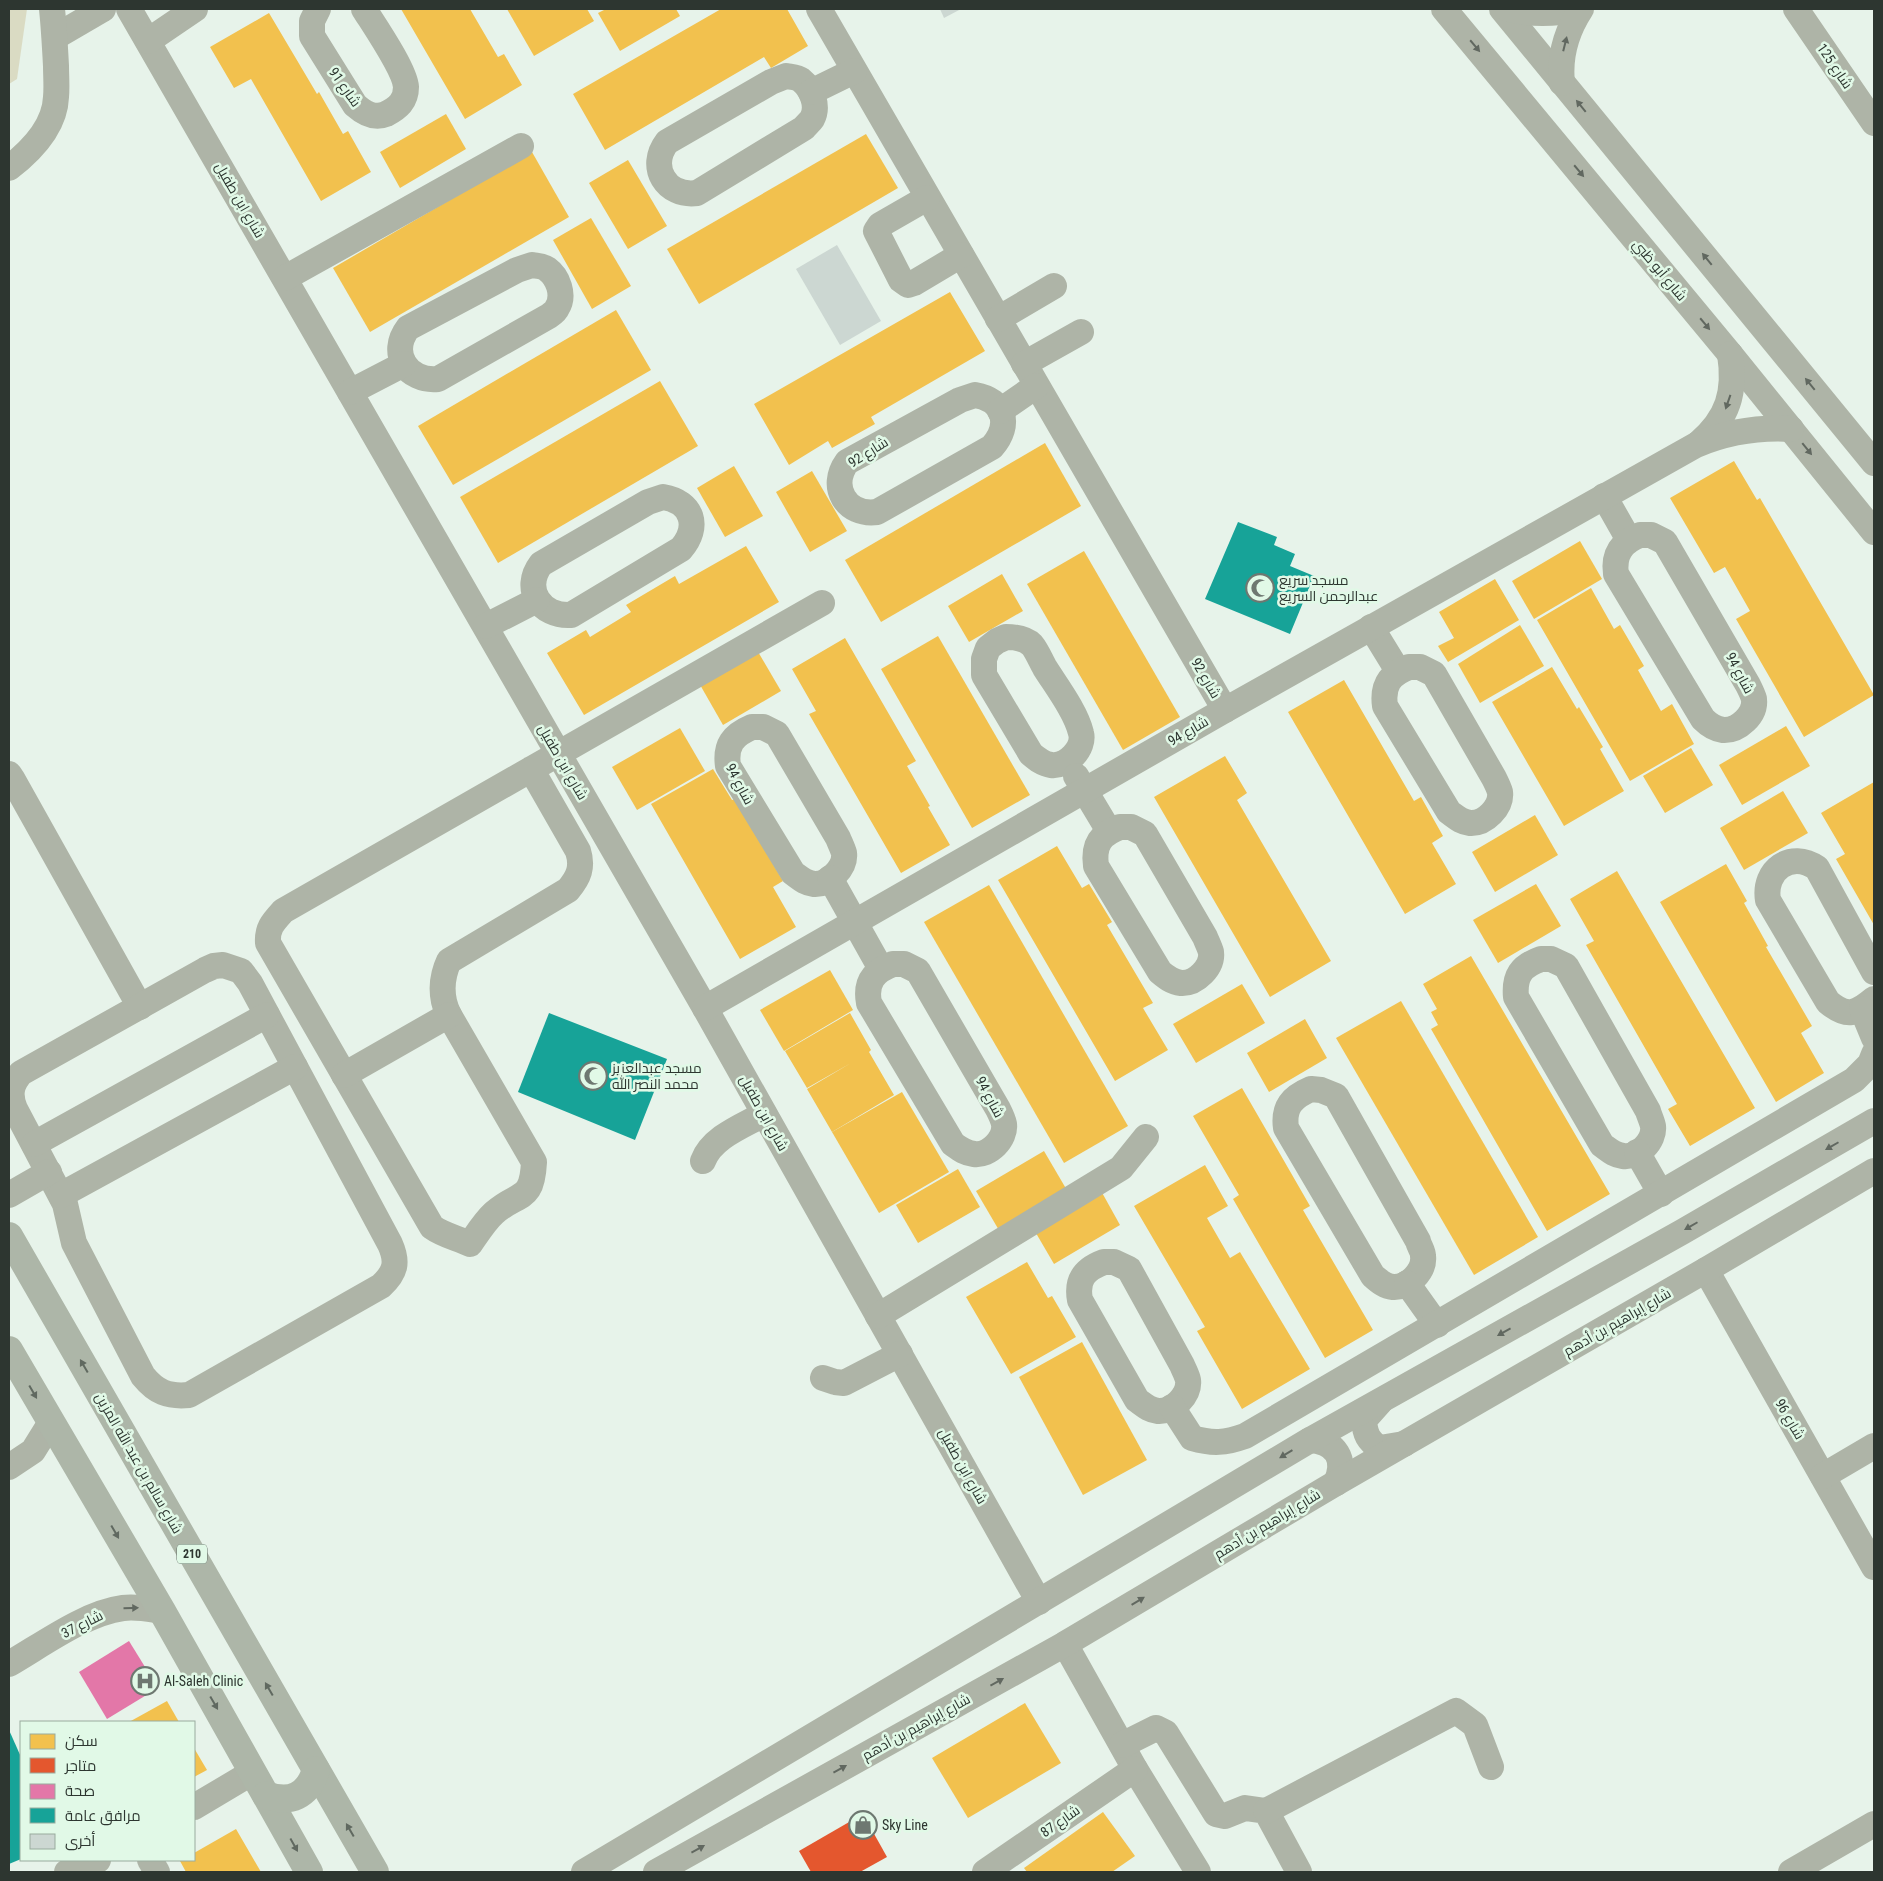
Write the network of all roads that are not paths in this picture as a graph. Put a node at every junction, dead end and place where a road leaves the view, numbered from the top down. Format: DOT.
graph roads {
  1 [pos="52,9"];
  2 [pos="103,9"];
  3 [pos="129,9"];
  4 [pos="195,9"];
  5 [pos="318,9"];
  6 [pos="364,9"];
  7 [pos="819,9"];
  8 [pos="1444,9"];
  9 [pos="1502,9"];
  10 [pos="1508,9"];
  11 [pos="1581,9"];
  12 [pos="1796,9"];
  13 [pos="55,37"];
  14 [pos="148,41"];
  15 [pos="854,71"];
  16 [pos="1562,82"];
  17 [pos="811,92"];
  18 [pos="1874,123"];
  19 [pos="521,146"];
  20 [pos="9,168"];
  21 [pos="927,198"];
  22 [pos="961,255"];
  23 [pos="285,278"];
  24 [pos="1054,286"];
  25 [pos="998,318"];
  26 [pos="1080,332"];
  27 [pos="1730,354"];
  28 [pos="404,364"];
  29 [pos="1030,375"];
  30 [pos="350,392"];
  31 [pos="1000,411"];
  32 [pos="1791,429"];
  33 [pos="1696,445"];
  34 [pos="1874,463"];
  35 [pos="1604,496"];
  36 [pos="1874,532"];
  37 [pos="1629,540"];
  38 [pos="537,600"];
  39 [pos="822,603"];
  40 [pos="486,626"];
  41 [pos="1371,628"];
  42 [pos="1398,671"];
  43 [pos="1225,710"];
  44 [pos="558,753"];
  45 [pos="1066,761"];
  46 [pos="531,769"];
  47 [pos="9,774"];
  48 [pos="578,788"];
  49 [pos="1085,791"];
  50 [pos="550,803"];
  51 [pos="1109,831"];
  52 [pos="830,878"];
  53 [pos="855,922"];
  54 [pos="881,969"];
  55 [pos="1874,972"];
  56 [pos="1868,1004"];
  57 [pos="140,1007"];
  58 [pos="705,1008"];
  59 [pos="267,1015"];
  60 [pos="449,1015"];
  61 [pos="1874,1038"];
  62 [pos="1874,1054"];
  63 [pos="295,1067"];
  64 [pos="344,1075"];
  65 [pos="764,1114"];
  66 [pos="1874,1121"];
  67 [pos="1146,1137"];
  68 [pos="34,1144"];
  69 [pos="1638,1152"];
  70 [pos="703,1161"];
  71 [pos="1874,1171"];
  72 [pos="49,1172"];
  73 [pos="1661,1194"];
  74 [pos="9,1195"];
  75 [pos="61,1196"];
  76 [pos="9,1236"];
  77 [pos="1572,1245"];
  78 [pos="1706,1270"];
  79 [pos="1515,1279"];
  80 [pos="1592,1282"];
  81 [pos="1407,1283"];
  82 [pos="1534,1315"];
  83 [pos="878,1316"];
  84 [pos="1437,1324"];
  85 [pos="9,1350"];
  86 [pos="900,1354"];
  87 [pos="823,1378"];
  88 [pos="1382,1399"];
  89 [pos="1172,1407"];
  90 [pos="51,1422"];
  91 [pos="1310,1440"];
  92 [pos="1406,1444"];
  93 [pos="1874,1446"];
  94 [pos="9,1467"];
  95 [pos="1823,1476"];
  96 [pos="1336,1483"];
  97 [pos="1874,1567"];
  98 [pos="1039,1602"];
  99 [pos="162,1611"];
  100 [pos="1065,1644"];
  101 [pos="9,1664"];
  102 [pos="1122,1745"];
  103 [pos="1491,1767"];
  104 [pos="1135,1769"];
  105 [pos="316,1770"];
  106 [pos="259,1784"];
  107 [pos="195,1807"];
  108 [pos="1266,1811"];
  109 [pos="1874,1824"];
  110 [pos="95,1861"];
  111 [pos="151,1861"];
  112 [pos="612,1863"];
  113 [pos="67,1872"];
  114 [pos="157,1872"];
  115 [pos="309,1872"];
  116 [pos="375,1872"];
  117 [pos="584,1872"];
  118 [pos="656,1872"];
  119 [pos="985,1872"];
  120 [pos="1198,1872"];
  121 [pos="1299,1872"];
  122 [pos="1791,1872"];
  1 -- 13 [label="street"];
  2 -- 13 [label="street"];
  3 -- 14 [label="street, شارع ابن طفيل"];
  4 -- 14 [label="street"];
  5 -- 6 [label="street, شارع 91"];
  7 -- 15 [label="street, شارع 92"];
  8 -- 27 [label="street, شارع أبو ظبي, one-way"];
  9 -- 16 [label="street"];
  10 -- 11 [label="street"];
  16 -- 11 [label="street, one-way"];
  12 -- 18 [label="street, شارع 125"];
  13 -- 20 [label="street"];
  14 -- 23 [label="street, شارع ابن طفيل"];
  15 -- 17 [label="street"];
  15 -- 21 [label="street, شارع 92"];
  34 -- 16 [label="street, one-way"];
  17 -- 17 [label="street"];
  19 -- 23 [label="street"];
  21 -- 22 [label="street, شارع 92"];
  21 -- 22 [label="street"];
  22 -- 25 [label="street, شارع 92"];
  23 -- 30 [label="street, شارع ابن طفيل"];
  24 -- 25 [label="street"];
  25 -- 29 [label="street, شارع 92"];
  26 -- 29 [label="street"];
  27 -- 32 [label="street, شارع أبو ظبي"];
  27 -- 33 [label="street, شارع 94, one-way"];
  28 -- 28 [label="street"];
  28 -- 30 [label="street"];
  29 -- 31 [label="street"];
  29 -- 43 [label="street, شارع 92"];
  30 -- 40 [label="street, شارع ابن طفيل"];
  31 -- 31 [label="street, شارع 92"];
  32 -- 33 [label="street, شارع 94"];
  32 -- 36 [label="street, شارع أبو ظبي, one-way"];
  33 -- 35 [label="street, شارع 94"];
  35 -- 37 [label="street"];
  35 -- 41 [label="street, شارع 94"];
  37 -- 37 [label="street, شارع 94"];
  38 -- 38 [label="street"];
  38 -- 40 [label="street"];
  39 -- 44 [label="street"];
  40 -- 44 [label="street, شارع ابن طفيل"];
  41 -- 42 [label="street"];
  41 -- 43 [label="street, شارع 94"];
  42 -- 42 [label="street"];
  43 -- 49 [label="street, شارع 94"];
  44 -- 46 [label="street"];
  44 -- 48 [label="street, شارع ابن طفيل"];
  45 -- 45 [label="street"];
  45 -- 49 [label="street"];
  46 -- 50 [label="street"];
  46 -- 64 [label="street"];
  47 -- 57 [label="street"];
  48 -- 50 [label="street"];
  48 -- 58 [label="street, شارع ابن طفيل"];
  49 -- 51 [label="street"];
  49 -- 53 [label="street, شارع 94"];
  50 -- 60 [label="street"];
  51 -- 51 [label="street"];
  52 -- 52 [label="street, شارع 94"];
  52 -- 53 [label="street"];
  53 -- 54 [label="street"];
  53 -- 58 [label="street, شارع 94"];
  54 -- 54 [label="street, شارع 94"];
  55 -- 56 [label="street"];
  56 -- 61 [label="street"];
  57 -- 59 [label="street"];
  57 -- 68 [label="street"];
  58 -- 65 [label="street, شارع ابن طفيل"];
  59 -- 63 [label="street"];
  59 -- 68 [label="street"];
  60 -- 64 [label="street"];
  60 -- 64 [label="street"];
  62 -- 73 [label="street"];
  63 -- 75 [label="street"];
  63 -- 75 [label="street"];
  65 -- 70 [label="street"];
  65 -- 83 [label="street, شارع ابن طفيل"];
  66 -- 80 [label="street, one-way"];
  67 -- 83 [label="street"];
  68 -- 72 [label="street"];
  69 -- 69 [label="street"];
  69 -- 73 [label="street"];
  71 -- 78 [label="street, شارع إبراهيم بن أدهم"];
  72 -- 74 [label="street"];
  72 -- 75 [label="street"];
  73 -- 77 [label="street"];
  105 -- 76 [label="main road, شارع سالم بن عبد الله المزين / 210, one-way"];
  77 -- 79 [label="street"];
  77 -- 80 [label="street"];
  78 -- 92 [label="street, شارع إبراهيم بن أدهم"];
  78 -- 95 [label="street, شارع 96"];
  79 -- 82 [label="street"];
  79 -- 84 [label="street"];
  80 -- 82 [label="street"];
  81 -- 81 [label="street"];
  81 -- 84 [label="street"];
  82 -- 88 [label="street, one-way"];
  83 -- 86 [label="street, شارع ابن طفيل"];
  84 -- 89 [label="street"];
  85 -- 90 [label="main road, one-way"];
  86 -- 87 [label="street"];
  86 -- 98 [label="street, شارع ابن طفيل"];
  88 -- 91 [label="street"];
  88 -- 92 [label="street"];
  89 -- 89 [label="street"];
  90 -- 94 [label="street"];
  90 -- 99 [label="main road, one-way"];
  91 -- 96 [label="street"];
  91 -- 98 [label="street, one-way"];
  92 -- 96 [label="street, شارع إبراهيم بن أدهم"];
  93 -- 95 [label="street"];
  95 -- 97 [label="street, شارع 96"];
  100 -- 96 [label="street, شارع إبراهيم بن أدهم, one-way"];
  98 -- 112 [label="street"];
  101 -- 99 [label="street, شارع 37, one-way"];
  99 -- 106 [label="main road, one-way"];
  100 -- 102 [label="street"];
  118 -- 100 [label="street, شارع إبراهيم بن أدهم, one-way"];
  102 -- 104 [label="street"];
  102 -- 108 [label="street"];
  103 -- 108 [label="street"];
  104 -- 119 [label="street, شارع 87"];
  104 -- 120 [label="street"];
  105 -- 106 [label="main road"];
  116 -- 105 [label="main road, شارع سالم بن عبد الله المزين / 210, one-way"];
  106 -- 107 [label="street"];
  106 -- 115 [label="main road, one-way"];
  108 -- 121 [label="street"];
  109 -- 122 [label="street"];
  110 -- 113 [label="street"];
  111 -- 114 [label="street"];
  112 -- 117 [label="street"];
}
